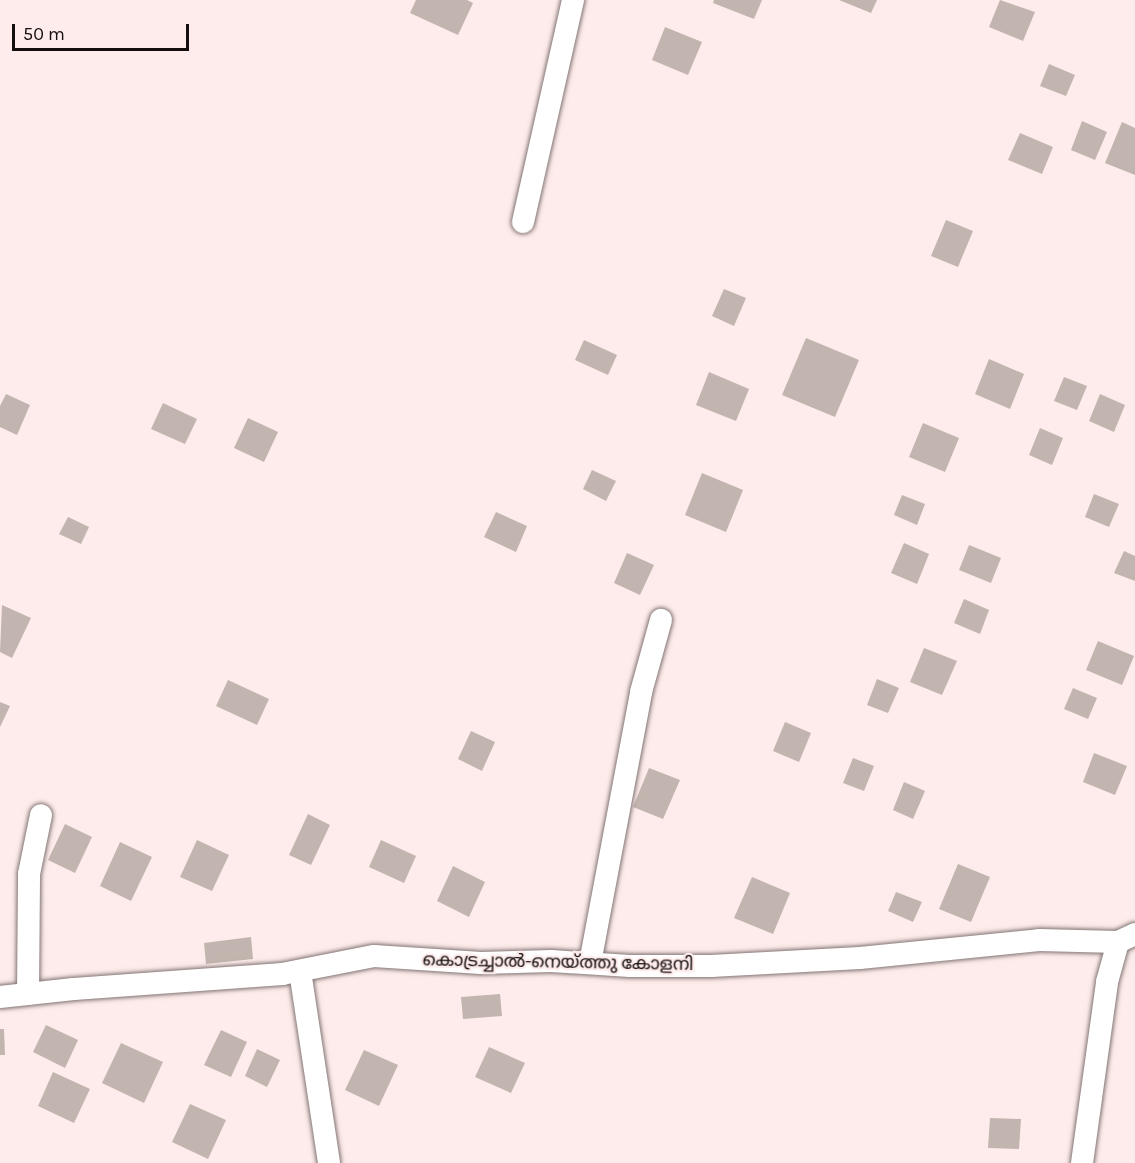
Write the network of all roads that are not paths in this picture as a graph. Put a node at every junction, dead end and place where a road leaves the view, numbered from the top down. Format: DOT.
graph roads {
  1 [pos="573,0"];
  2 [pos="522,222"];
  3 [pos="661,620"];
  4 [pos="41,815"];
  5 [pos="1127,938"];
  6 [pos="590,963"];
  7 [pos="300,971"];
  8 [pos="28,994"];
  9 [pos="0,997"];
  10 [pos="329,1163"];
  11 [pos="1082,1163"];
  1 -- 2 [label="street"];
  3 -- 6 [label="street"];
  4 -- 8 [label="street"];
  5 -- 6 [label="street, കൊട്രച്ചാൽ-നെയ്ത്തു കോളനി"];
  5 -- 11 [label="street, കൊട്രച്ചാൽ-നെയ്ത്തു കോളനി"];
  6 -- 7 [label="street, കൊട്രച്ചാൽ-നെയ്ത്തു കോളനി"];
  7 -- 8 [label="street, കൊട്രച്ചാൽ-നെയ്ത്തു കോളനി"];
  7 -- 10 [label="street"];
  8 -- 9 [label="street, കൊട്രച്ചാൽ-നെയ്ത്തു കോളനി"];
}
